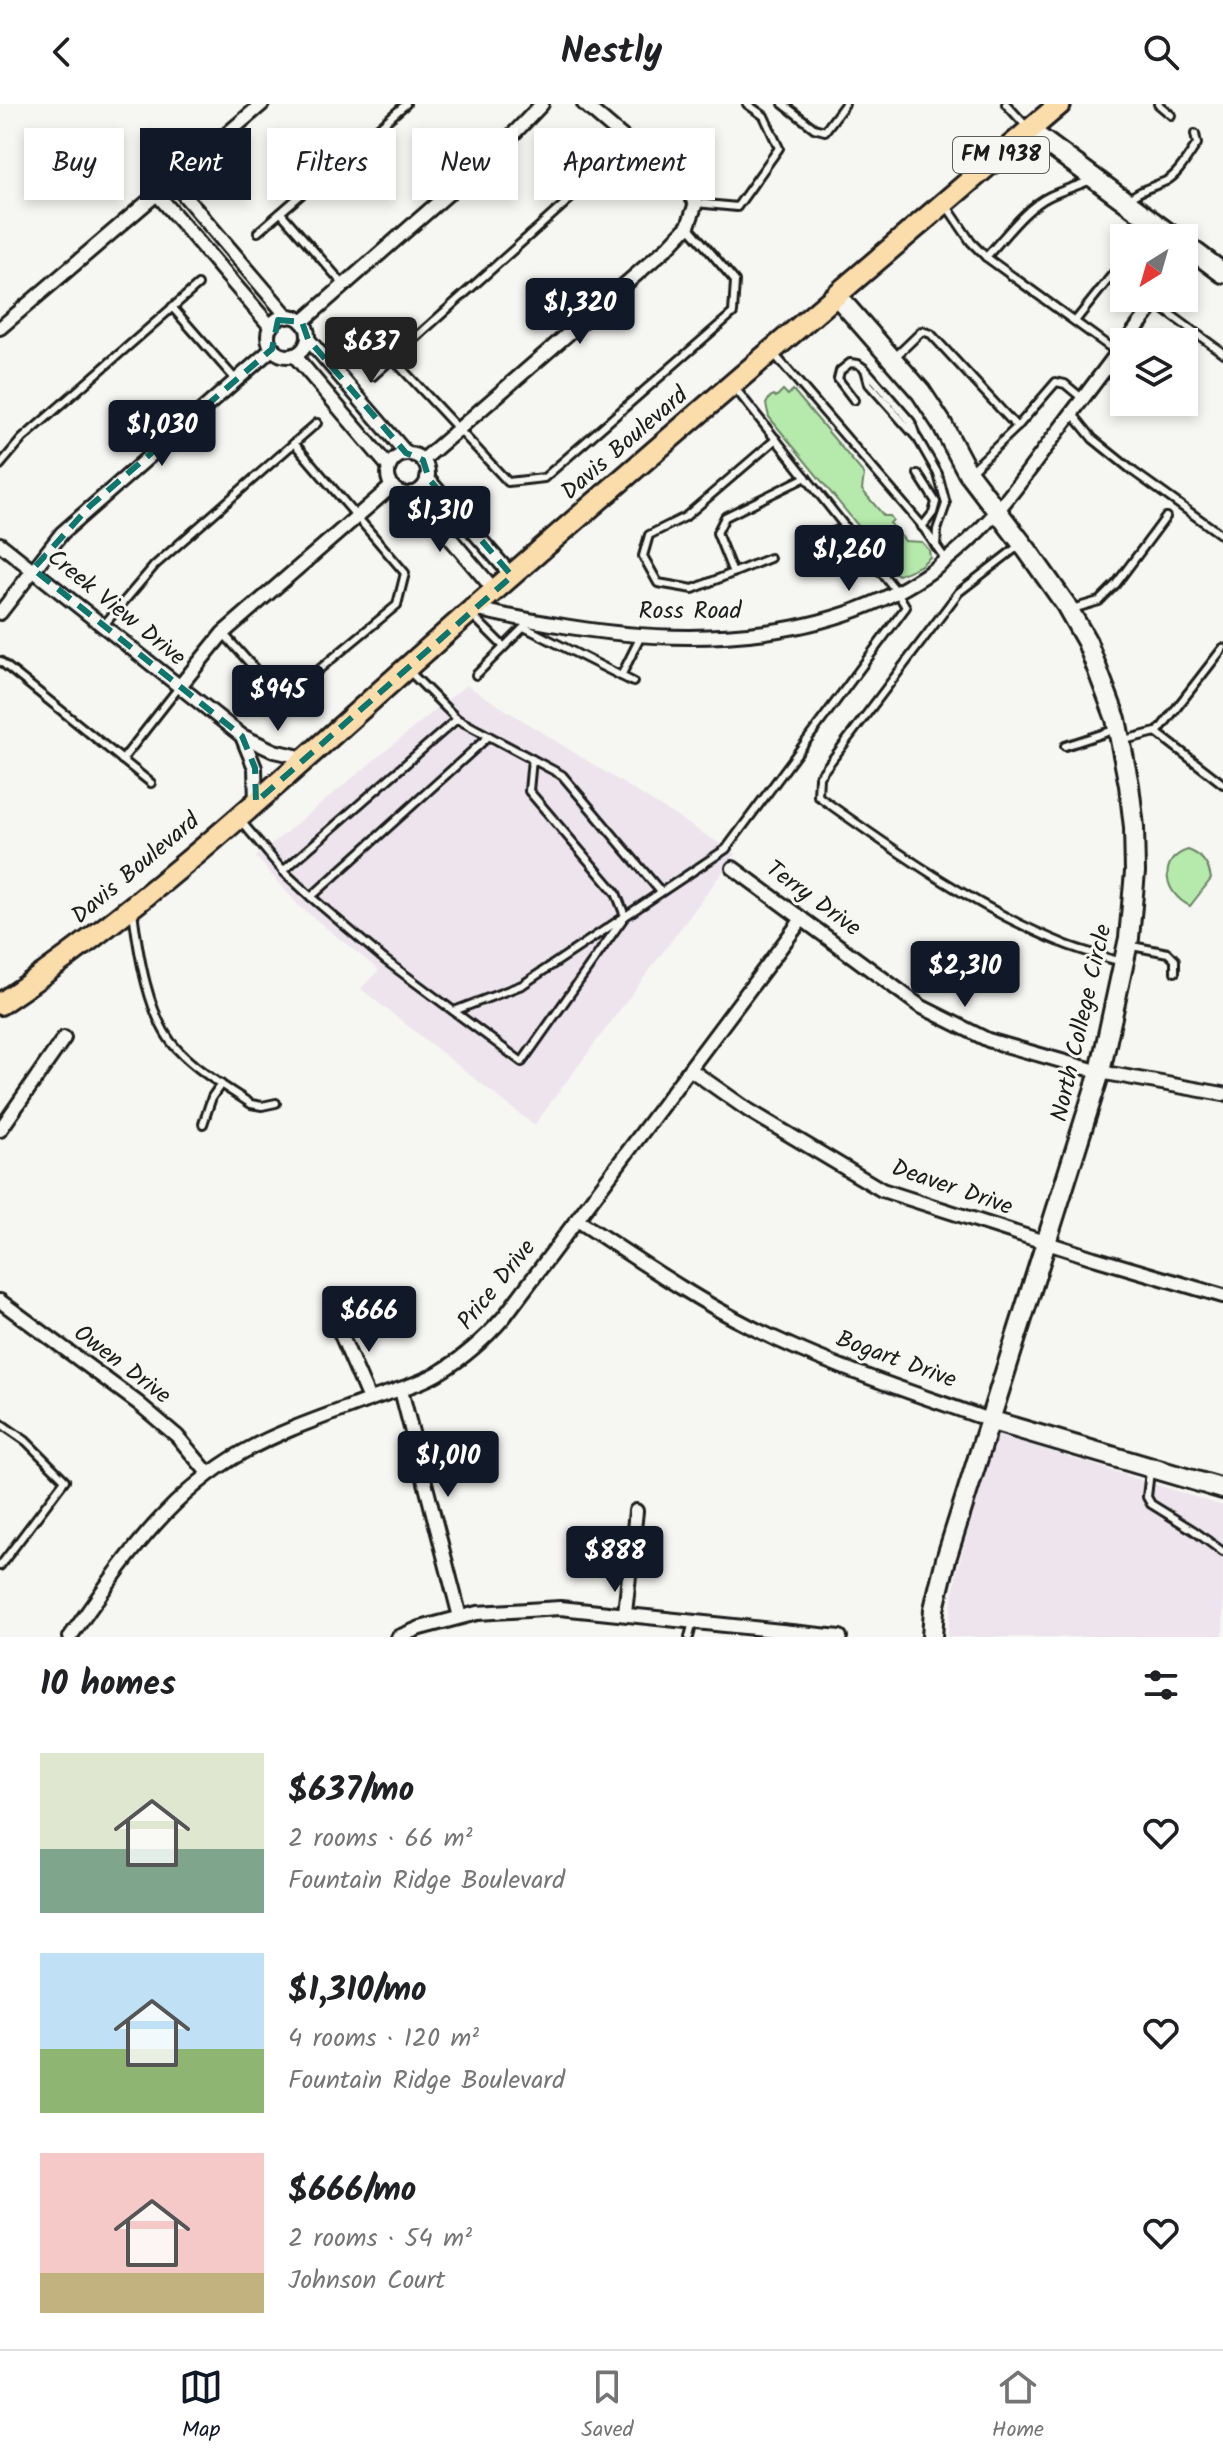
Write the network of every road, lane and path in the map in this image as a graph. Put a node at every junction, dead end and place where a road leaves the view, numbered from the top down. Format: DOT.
graph roads {
  1 [pos="262,104"];
  2 [pos="406,104"];
  3 [pos="542,104"];
  4 [pos="584,104"];
  5 [pos="747,104"];
  6 [pos="783,104"];
  7 [pos="845,104"];
  8 [pos="1006,104"];
  9 [pos="1060,104"];
  10 [pos="1158,104"];
  11 [pos="1171,115"];
  12 [pos="234,128"];
  13 [pos="612,128"];
  14 [pos="1029,130"];
  15 [pos="1195,134"];
  16 [pos="1094,179"];
  17 [pos="150,200"];
  18 [pos="162,200"];
  19 [pos="188,200"];
  20 [pos="568,200"];
  21 [pos="694,200"];
  22 [pos="1126,202"];
  23 [pos="696,203"];
  24 [pos="945,204"];
  25 [pos="281,213"];
  26 [pos="1152,221"];
  27 [pos="1150,224"];
  28 [pos="1156,224"];
  29 [pos="688,226"];
  30 [pos="258,232"];
  31 [pos="986,257"];
  32 [pos="1198,259"];
  33 [pos="1223,273"];
  34 [pos="1110,278"];
  35 [pos="198,285"];
  36 [pos="344,285"];
  37 [pos="837,296"];
  38 [pos="172,307"];
  39 [pos="1148,312"];
  40 [pos="1172,312"];
  41 [pos="288,317"];
  42 [pos="1076,320"];
  43 [pos="302,322"];
  44 [pos="271,327"];
  45 [pos="0,328"];
  46 [pos="1136,328"];
  47 [pos="308,339"];
  48 [pos="1110,339"];
  49 [pos="273,348"];
  50 [pos="772,352"];
  51 [pos="1223,353"];
  52 [pos="294,355"];
  53 [pos="392,358"];
  54 [pos="893,359"];
  55 [pos="1110,362"];
  56 [pos="373,376"];
  57 [pos="236,380"];
  58 [pos="733,386"];
  59 [pos="1083,399"];
  60 [pos="854,400"];
  61 [pos="1072,413"];
  62 [pos="317,423"];
  63 [pos="1017,427"];
  64 [pos="460,429"];
  65 [pos="776,439"];
  66 [pos="294,443"];
  67 [pos="407,454"];
  68 [pos="423,460"];
  69 [pos="0,465"];
  70 [pos="389,467"];
  71 [pos="968,473"];
  72 [pos="918,474"];
  73 [pos="806,477"];
  74 [pos="427,478"];
  75 [pos="392,486"];
  76 [pos="412,493"];
  77 [pos="998,510"];
  78 [pos="357,515"];
  79 [pos="1166,517"];
  80 [pos="846,527"];
  81 [pos="922,527"];
  82 [pos="1223,536"];
  83 [pos="820,537"];
  84 [pos="0,544"];
  85 [pos="1022,544"];
  86 [pos="936,546"];
  87 [pos="770,558"];
  88 [pos="946,560"];
  89 [pos="33,569"];
  90 [pos="733,573"];
  91 [pos="512,576"];
  92 [pos="495,591"];
  93 [pos="897,592"];
  94 [pos="472,610"];
  95 [pos="1069,610"];
  96 [pos="0,613"];
  97 [pos="103,626"];
  98 [pos="564,626"];
  99 [pos="223,633"];
  100 [pos="642,634"];
  101 [pos="555,643"];
  102 [pos="503,646"];
  103 [pos="1223,648"];
  104 [pos="0,661"];
  105 [pos="406,668"];
  106 [pos="476,675"];
  107 [pos="621,676"];
  108 [pos="633,682"];
  109 [pos="180,686"];
  110 [pos="457,719"];
  111 [pos="1157,733"];
  112 [pos="1119,735"];
  113 [pos="242,736"];
  114 [pos="489,736"];
  115 [pos="1065,746"];
  116 [pos="305,758"];
  117 [pos="532,759"];
  118 [pos="122,760"];
  119 [pos="151,783"];
  120 [pos="1223,784"];
  121 [pos="256,802"];
  122 [pos="238,817"];
  123 [pos="733,868"];
  124 [pos="283,871"];
  125 [pos="661,892"];
  126 [pos="311,897"];
  127 [pos="133,907"];
  128 [pos="625,916"];
  129 [pos="802,919"];
  130 [pos="1126,954"];
  131 [pos="1175,972"];
  132 [pos="0,1004"];
  133 [pos="454,1011"];
  134 [pos="64,1038"];
  135 [pos="691,1070"];
  136 [pos="1100,1072"];
  137 [pos="221,1084"];
  138 [pos="1223,1094"];
  139 [pos="276,1103"];
  140 [pos="203,1124"];
  141 [pos="0,1130"];
  142 [pos="577,1220"];
  143 [pos="1046,1242"];
  144 [pos="1223,1296"];
  145 [pos="0,1301"];
  146 [pos="336,1323"];
  147 [pos="401,1390"];
  148 [pos="369,1399"];
  149 [pos="989,1420"];
  150 [pos="0,1423"];
  151 [pos="1150,1468"];
  152 [pos="208,1473"];
  153 [pos="1223,1489"];
  154 [pos="636,1511"];
  155 [pos="1223,1552"];
  156 [pos="0,1566"];
  157 [pos="625,1613"];
  158 [pos="460,1617"];
  159 [pos="693,1621"];
  160 [pos="800,1635"];
  161 [pos="70,1637"];
  162 [pos="398,1637"];
  163 [pos="689,1637"];
  164 [pos="840,1637"];
  165 [pos="932,1637"];
  1 -- 12 [label="street"];
  2 -- 25 [label="lane"];
  3 -- 36 [label="street"];
  4 -- 13 [label="street"];
  5 -- 23 [label="lane"];
  6 -- 7 [label="lane"];
  8 -- 14 [label="lane"];
  9 -- 14 [label="main road, Davis Boulevard / FM 1938"];
  10 -- 11 [label="lane"];
  14 -- 16 [label="street"];
  14 -- 24 [label="main road, Davis Boulevard / FM 1938"];
  15 -- 22 [label="lane"];
  16 -- 22 [label="street"];
  16 -- 31 [label="lane"];
  17 -- 45 [label="street"];
  18 -- 44 [label="street"];
  19 -- 41 [label="street"];
  20 -- 53 [label="lane"];
  21 -- 23 [label="street"];
  22 -- 26 [label="street"];
  23 -- 29 [label="street"];
  24 -- 31 [label="lane"];
  24 -- 37 [label="main road, Davis Boulevard / FM 1938"];
  25 -- 30 [label="lane"];
  25 -- 36 [label="lane"];
  26 -- 27 [label="lane"];
  26 -- 28 [label="street"];
  29 -- 64 [label="street"];
  29 -- 64 [label="lane"];
  31 -- 42 [label="lane"];
  32 -- 33 [label="street"];
  34 -- 42 [label="lane"];
  35 -- 38 [label="lane"];
  36 -- 43 [label="street"];
  37 -- 50 [label="main road, Davis Boulevard / FM 1938"];
  37 -- 54 [label="street, North College Circle"];
  38 -- 57 [label="lane"];
  38 -- 69 [label="lane"];
  39 -- 46 [label="street, Ross Road"];
  40 -- 51 [label="lane"];
  41 -- 43 [label="street"];
  41 -- 44 [label="street"];
  42 -- 48 [label="lane"];
  43 -- 47 [label="street"];
  44 -- 49 [label="street"];
  47 -- 52 [label="street"];
  47 -- 67 [label="street"];
  49 -- 52 [label="street"];
  49 -- 57 [label="street"];
  50 -- 58 [label="main road, Davis Boulevard / FM 1938"];
  50 -- 81 [label="lane"];
  52 -- 70 [label="street"];
  53 -- 56 [label="lane"];
  53 -- 64 [label="lane"];
  54 -- 63 [label="lane"];
  54 -- 71 [label="street, North College Circle"];
  55 -- 59 [label="street, Ross Road"];
  57 -- 89 [label="street"];
  58 -- 65 [label="lane"];
  58 -- 91 [label="main road, Davis Boulevard / FM 1938"];
  59 -- 61 [label="street, Ross Road"];
  59 -- 63 [label="lane"];
  60 -- 86 [label="lane"];
  61 -- 77 [label="street, Ross Road"];
  61 -- 82 [label="lane"];
  62 -- 66 [label="lane"];
  63 -- 71 [label="lane"];
  64 -- 68 [label="street"];
  65 -- 73 [label="lane"];
  65 -- 90 [label="lane"];
  66 -- 78 [label="lane"];
  66 -- 97 [label="lane"];
  67 -- 68 [label="street"];
  67 -- 70 [label="street"];
  68 -- 74 [label="street"];
  70 -- 75 [label="street"];
  71 -- 77 [label="street, North College Circle"];
  72 -- 81 [label="lane"];
  73 -- 80 [label="lane"];
  73 -- 90 [label="lane"];
  74 -- 76 [label="street"];
  74 -- 91 [label="street"];
  75 -- 76 [label="street"];
  75 -- 78 [label="street"];
  76 -- 92 [label="street"];
  77 -- 85 [label="street, North College Circle"];
  77 -- 88 [label="street, Ross Road"];
  78 -- 99 [label="street"];
  78 -- 99 [label="lane"];
  79 -- 95 [label="lane"];
  80 -- 83 [label="lane"];
  80 -- 93 [label="lane"];
  81 -- 86 [label="lane"];
  84 -- 89 [label="street, Creek View Drive"];
  85 -- 95 [label="street, North College Circle"];
  85 -- 130 [label="lane"];
  86 -- 88 [label="lane"];
  87 -- 90 [label="lane"];
  88 -- 93 [label="street, Ross Road"];
  89 -- 96 [label="street"];
  89 -- 97 [label="street, Creek View Drive"];
  91 -- 92 [label="main road, Davis Boulevard / FM 1938"];
  92 -- 94 [label="main road, Davis Boulevard / FM 1938"];
  93 -- 100 [label="street, Ross Road"];
  93 -- 125 [label="lane"];
  94 -- 98 [label="street, Ross Road"];
  94 -- 102 [label="lane"];
  94 -- 105 [label="main road, Davis Boulevard / FM 1938"];
  95 -- 112 [label="street, North College Circle"];
  97 -- 109 [label="street, Creek View Drive"];
  98 -- 100 [label="street, Ross Road"];
  98 -- 101 [label="lane"];
  99 -- 109 [label="street"];
  100 -- 107 [label="lane"];
  101 -- 102 [label="lane"];
  101 -- 107 [label="lane"];
  102 -- 106 [label="lane"];
  103 -- 111 [label="lane"];
  104 -- 118 [label="lane"];
  105 -- 110 [label="lane"];
  105 -- 116 [label="main road, Davis Boulevard / FM 1938"];
  107 -- 108 [label="lane"];
  109 -- 113 [label="street, Creek View Drive"];
  109 -- 118 [label="lane"];
  110 -- 114 [label="lane"];
  110 -- 124 [label="lane"];
  111 -- 112 [label="lane"];
  111 -- 120 [label="lane"];
  112 -- 115 [label="lane"];
  112 -- 130 [label="street, North College Circle"];
  113 -- 116 [label="street, Creek View Drive"];
  113 -- 121 [label="street"];
  114 -- 117 [label="lane"];
  114 -- 126 [label="lane"];
  116 -- 121 [label="main road, Davis Boulevard / FM 1938"];
  117 -- 125 [label="lane"];
  117 -- 128 [label="lane"];
  118 -- 119 [label="lane"];
  121 -- 122 [label="main road, Davis Boulevard / FM 1938"];
  122 -- 124 [label="lane"];
  122 -- 127 [label="main road, Davis Boulevard / FM 1938"];
  123 -- 129 [label="street, Terry Drive"];
  124 -- 126 [label="lane"];
  125 -- 128 [label="lane"];
  126 -- 133 [label="lane"];
  127 -- 132 [label="main road, Davis Boulevard / FM 1938"];
  127 -- 137 [label="lane"];
  128 -- 133 [label="lane"];
  128 -- 133 [label="lane"];
  129 -- 135 [label="street, Price Drive"];
  129 -- 136 [label="street, Terry Drive"];
  130 -- 131 [label="lane"];
  130 -- 136 [label="street, North College Circle"];
  134 -- 141 [label="street"];
  135 -- 142 [label="street, Price Drive"];
  135 -- 143 [label="street, Deaver Drive"];
  136 -- 138 [label="street, Terry Drive"];
  136 -- 143 [label="street, North College Circle"];
  137 -- 139 [label="lane"];
  137 -- 140 [label="lane"];
  142 -- 147 [label="street, Price Drive"];
  142 -- 149 [label="street, Bogart Drive"];
  143 -- 144 [label="street, Deaver Drive"];
  143 -- 149 [label="street, North College Circle"];
  145 -- 152 [label="street, Owen Drive"];
  146 -- 148 [label="street"];
  147 -- 148 [label="street, Price Drive"];
  147 -- 158 [label="street"];
  148 -- 152 [label="street, Price Drive"];
  149 -- 151 [label="street, Bogart Drive"];
  149 -- 165 [label="street, North College Circle"];
  150 -- 156 [label="lane"];
  151 -- 153 [label="street, Bogart Drive"];
  151 -- 155 [label="lane"];
  152 -- 161 [label="street, Price Drive"];
  154 -- 157 [label="street"];
  157 -- 158 [label="street"];
  157 -- 159 [label="street"];
  158 -- 162 [label="street"];
  159 -- 160 [label="street"];
  159 -- 163 [label="lane"];
  160 -- 164 [label="street"];
}
